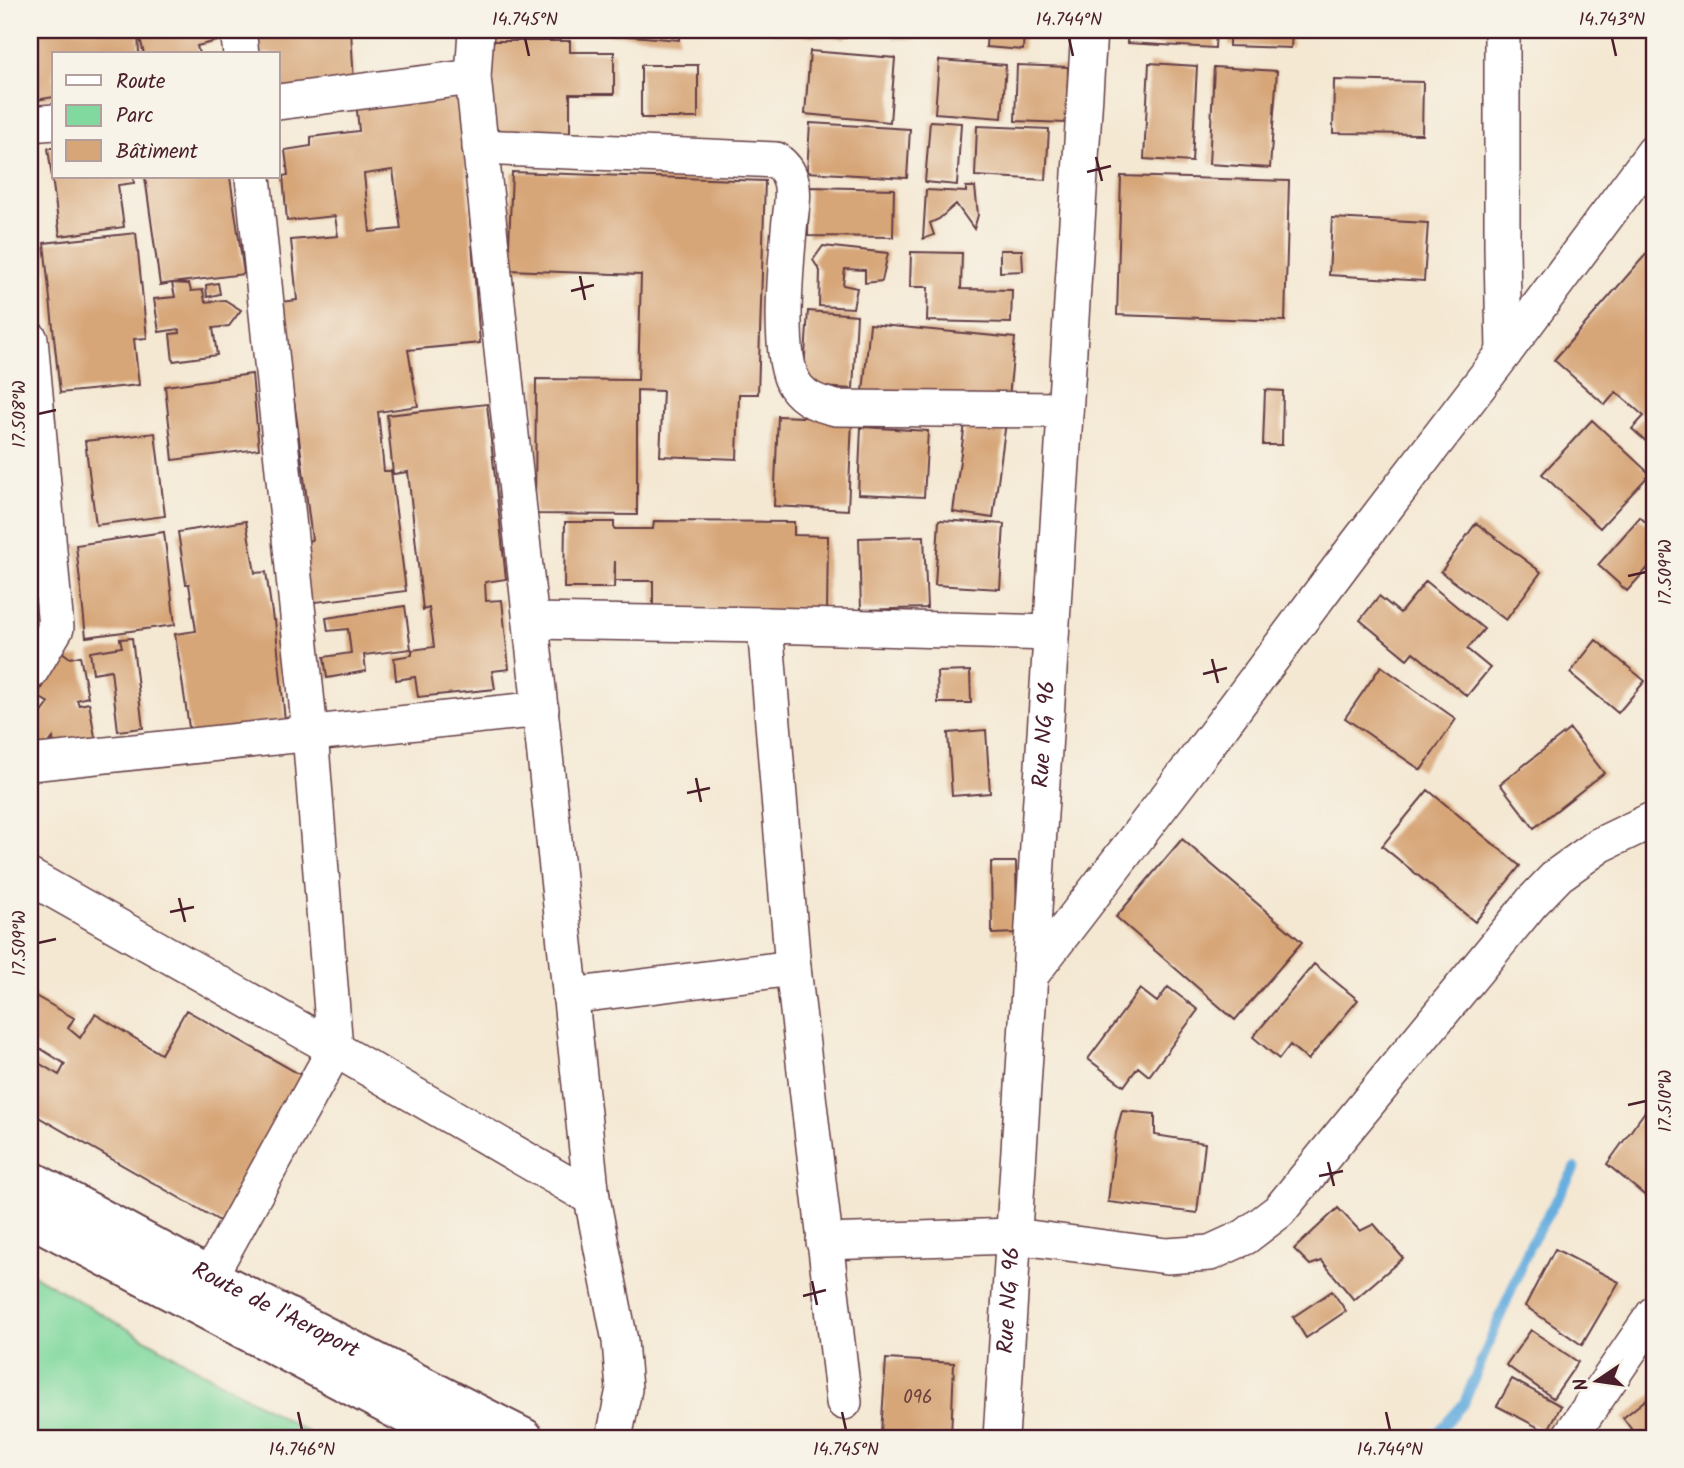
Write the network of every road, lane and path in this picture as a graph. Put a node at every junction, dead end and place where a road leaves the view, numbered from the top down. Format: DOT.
graph roads {
  1 [pos="238,30"];
  2 [pos="476,30"];
  3 [pos="1089,30"];
  4 [pos="1502,30"];
  5 [pos="241,52"];
  6 [pos="473,77"];
  7 [pos="280,102"];
  8 [pos="52,122"];
  9 [pos="30,124"];
  10 [pos="480,148"];
  11 [pos="1649,169"];
  12 [pos="253,178"];
  13 [pos="30,339"];
  14 [pos="1504,353"];
  15 [pos="1065,410"];
  16 [pos="532,621"];
  17 [pos="43,622"];
  18 [pos="765,625"];
  19 [pos="1051,633"];
  20 [pos="30,672"];
  21 [pos="541,709"];
  22 [pos="310,733"];
  23 [pos="30,764"];
  24 [pos="1654,819"];
  25 [pos="30,877"];
  26 [pos="793,968"];
  27 [pos="1030,976"];
  28 [pos="570,996"];
  29 [pos="335,1049"];
  30 [pos="30,1180"];
  31 [pos="592,1198"];
  32 [pos="30,1217"];
  33 [pos="1013,1236"];
  34 [pos="824,1242"];
  35 [pos="209,1277"];
  36 [pos="1654,1314"];
  37 [pos="844,1402"];
  38 [pos="451,1438"];
  39 [pos="524,1438"];
  40 [pos="614,1438"];
  41 [pos="1001,1438"];
  42 [pos="1569,1438"];
  1 -- 5 [label="street"];
  2 -- 6 [label="street"];
  3 -- 15 [label="street, Rue NG 96"];
  4 -- 14 [label="street"];
  6 -- 7 [label="street"];
  6 -- 10 [label="street"];
  8 -- 9 [label="street"];
  10 -- 15 [label="street"];
  10 -- 16 [label="street"];
  11 -- 14 [label="street"];
  12 -- 22 [label="street"];
  13 -- 17 [label="street"];
  14 -- 27 [label="street"];
  15 -- 19 [label="street, Rue NG 96"];
  16 -- 18 [label="street"];
  16 -- 21 [label="street"];
  17 -- 20 [label="street"];
  18 -- 19 [label="street"];
  18 -- 26 [label="street"];
  19 -- 27 [label="street, Rue NG 96"];
  21 -- 22 [label="street"];
  21 -- 28 [label="street"];
  22 -- 23 [label="street"];
  22 -- 29 [label="street"];
  24 -- 33 [label="street"];
  25 -- 29 [label="street"];
  26 -- 28 [label="street"];
  26 -- 34 [label="street"];
  27 -- 33 [label="street, Rue NG 96"];
  28 -- 31 [label="street"];
  29 -- 31 [label="street"];
  29 -- 35 [label="street"];
  30 -- 35 [label="highway, Route de l'Aeroport"];
  31 -- 40 [label="street"];
  32 -- 38 [label="highway, Route de l'Aeroport"];
  33 -- 34 [label="street"];
  33 -- 41 [label="street, Rue NG 96"];
  34 -- 37 [label="street"];
  35 -- 39 [label="highway, Route de l'Aeroport"];
  36 -- 42 [label="street"];
}
